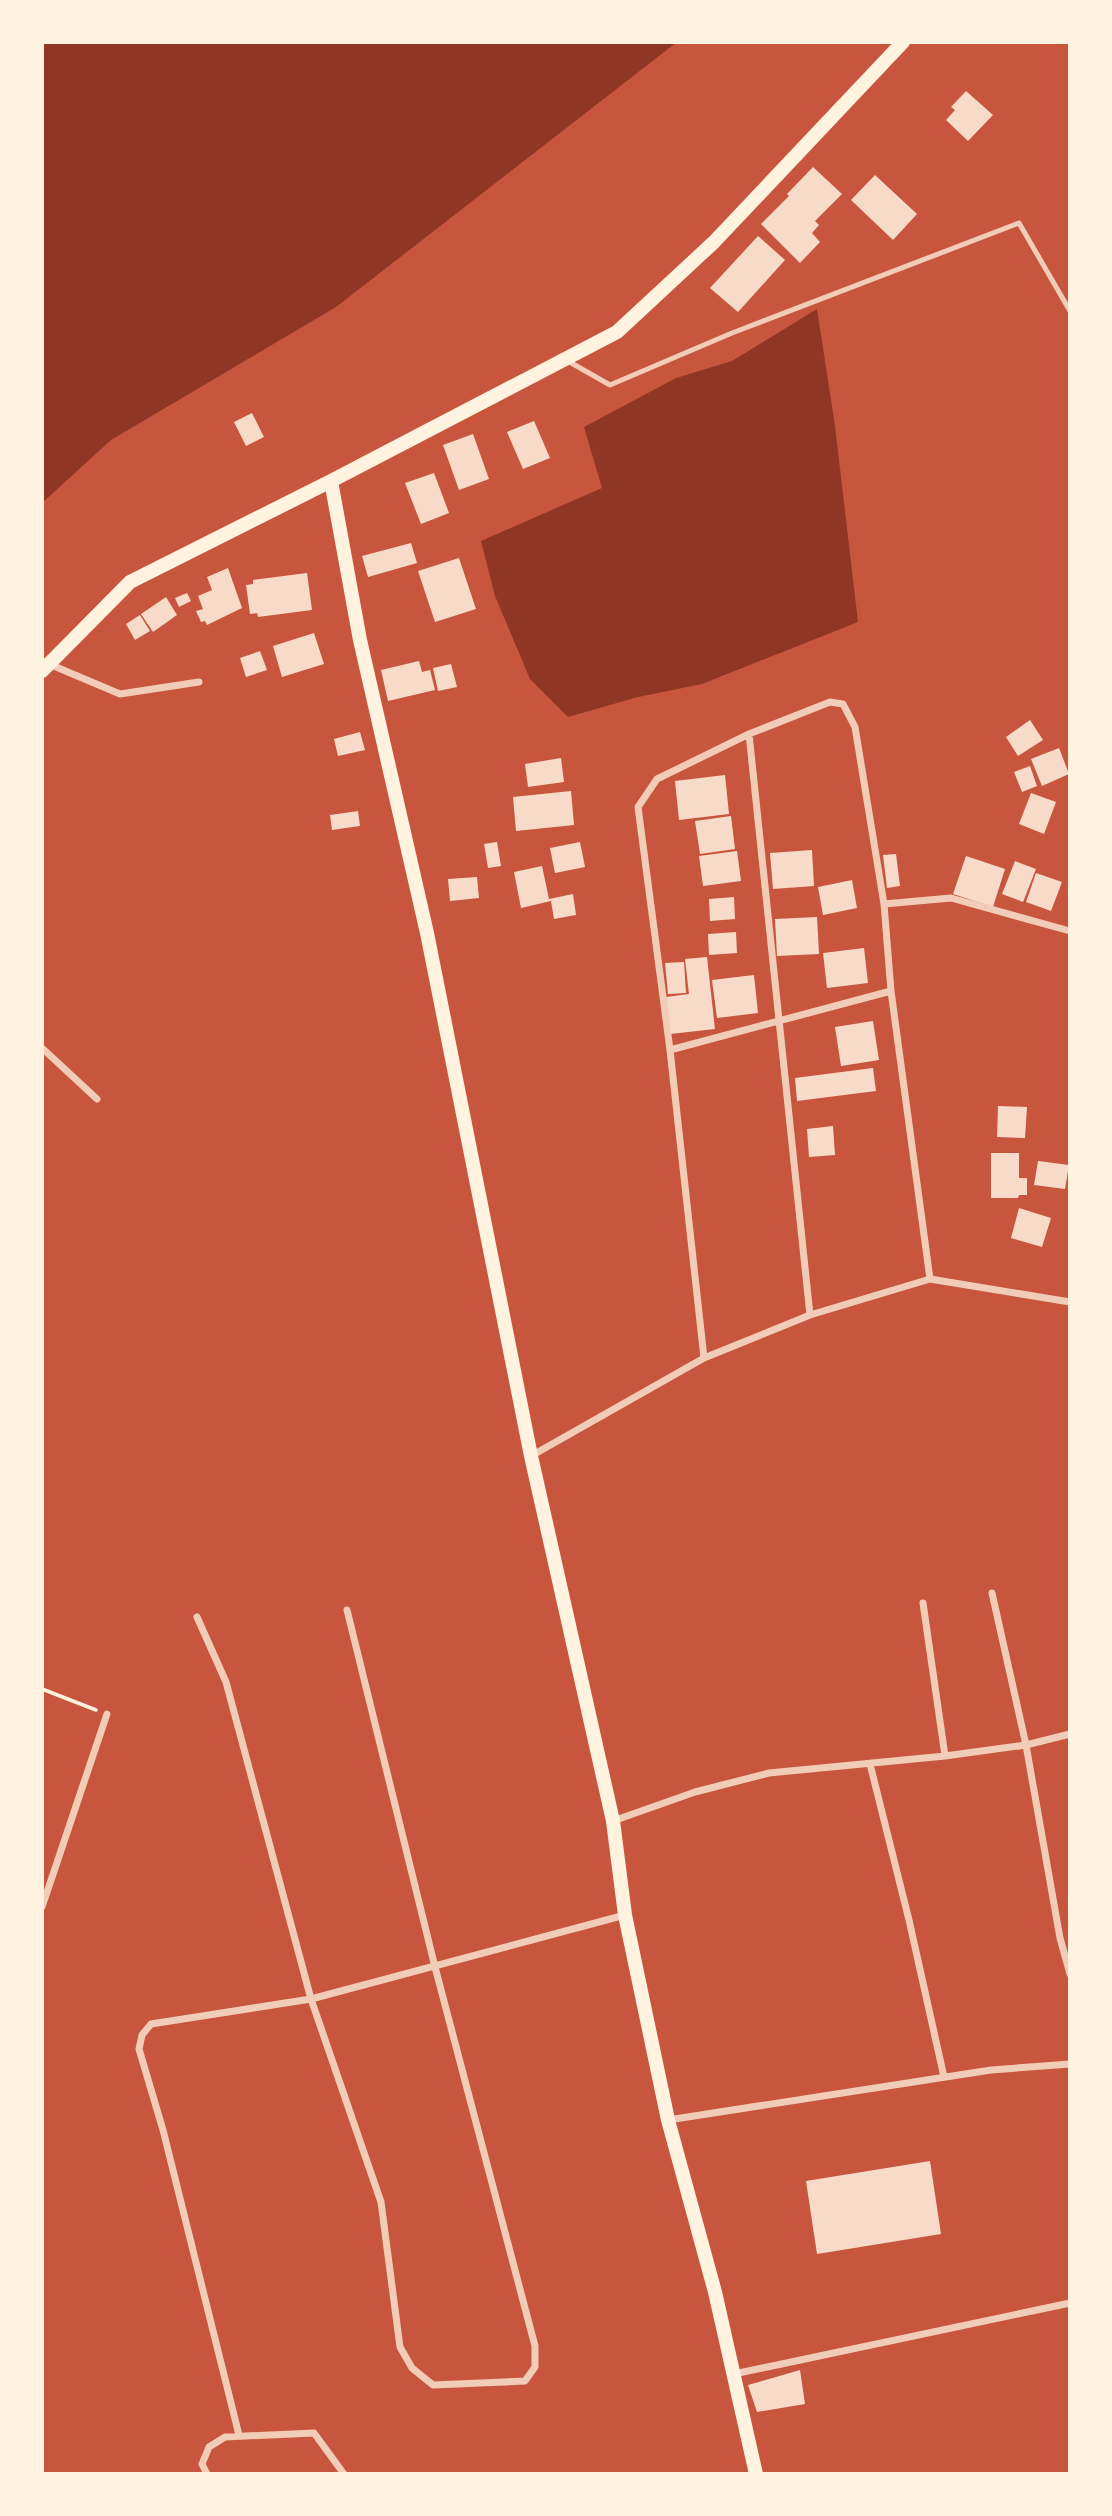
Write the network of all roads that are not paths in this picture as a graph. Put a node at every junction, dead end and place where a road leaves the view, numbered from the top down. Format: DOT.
graph roads {
  1 [pos="903,42"];
  2 [pos="1070,311"];
  3 [pos="564,359"];
  4 [pos="331,481"];
  5 [pos="45,667"];
  6 [pos="199,682"];
  7 [pos="749,734"];
  8 [pos="884,904"];
  9 [pos="1070,931"];
  10 [pos="891,991"];
  11 [pos="778,1020"];
  12 [pos="42,1048"];
  13 [pos="670,1050"];
  14 [pos="97,1099"];
  15 [pos="930,1279"];
  16 [pos="1070,1302"];
  17 [pos="810,1315"];
  18 [pos="704,1357"];
  19 [pos="531,1456"];
  20 [pos="992,1593"];
  21 [pos="923,1603"];
  22 [pos="347,1610"];
  23 [pos="197,1617"];
  24 [pos="107,1714"];
  25 [pos="1070,1734"];
  26 [pos="1026,1745"];
  27 [pos="944,1756"];
  28 [pos="870,1764"];
  29 [pos="613,1821"];
  30 [pos="42,1907"];
  31 [pos="625,1915"];
  32 [pos="435,1967"];
  33 [pos="1070,1974"];
  34 [pos="311,1999"];
  35 [pos="1070,2064"];
  36 [pos="944,2077"];
  37 [pos="668,2120"];
  38 [pos="1070,2304"];
  39 [pos="734,2374"];
  40 [pos="240,2435"];
  41 [pos="207,2474"];
  42 [pos="344,2474"];
  43 [pos="756,2474"];
  1 -- 3 [label="main road"];
  2 -- 3 [label="lane"];
  3 -- 4 [label="main road"];
  4 -- 5 [label="main road"];
  4 -- 19 [label="main road"];
  5 -- 6 [label="street"];
  7 -- 8 [label="street"];
  7 -- 11 [label="street"];
  7 -- 13 [label="street"];
  8 -- 9 [label="street"];
  8 -- 10 [label="street"];
  10 -- 11 [label="street"];
  10 -- 15 [label="street"];
  11 -- 13 [label="street"];
  11 -- 17 [label="street"];
  12 -- 14 [label="street"];
  13 -- 18 [label="street"];
  15 -- 16 [label="street"];
  15 -- 17 [label="street"];
  17 -- 18 [label="street"];
  18 -- 19 [label="street"];
  19 -- 29 [label="main road"];
  20 -- 26 [label="street"];
  21 -- 27 [label="street"];
  22 -- 32 [label="street"];
  23 -- 34 [label="street"];
  24 -- 30 [label="street"];
  25 -- 26 [label="street"];
  26 -- 27 [label="street"];
  26 -- 33 [label="street"];
  27 -- 28 [label="street"];
  28 -- 29 [label="street"];
  28 -- 36 [label="street"];
  29 -- 31 [label="main road"];
  31 -- 32 [label="street"];
  31 -- 37 [label="main road"];
  32 -- 34 [label="street"];
  32 -- 34 [label="street"];
  34 -- 40 [label="street"];
  35 -- 36 [label="street"];
  36 -- 37 [label="street"];
  37 -- 39 [label="main road"];
  38 -- 39 [label="street"];
  39 -- 43 [label="main road"];
  40 -- 41 [label="street"];
  40 -- 42 [label="street"];
}
